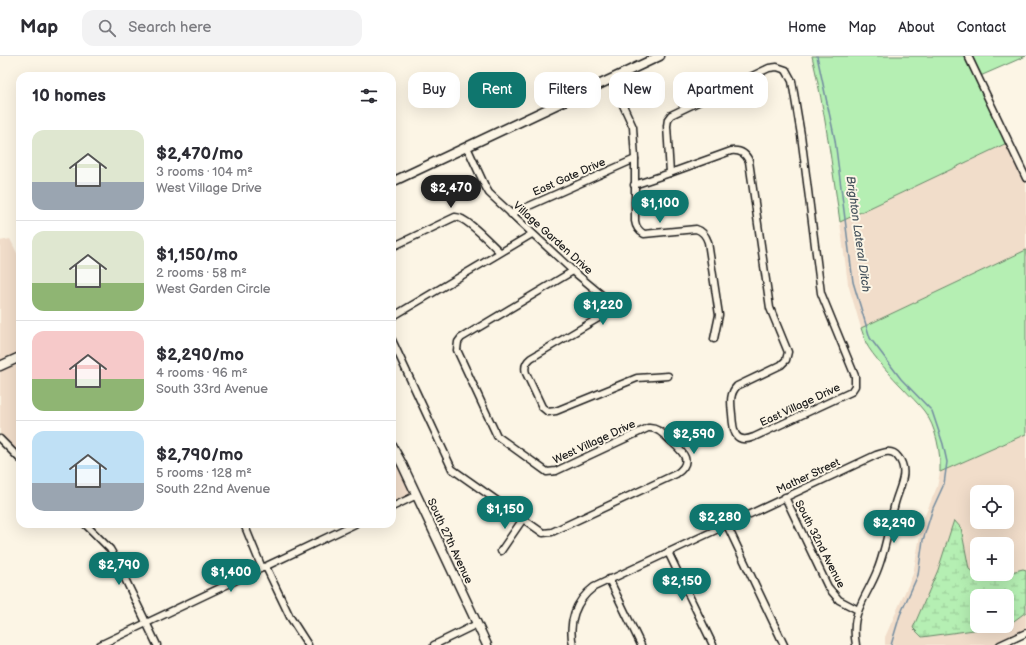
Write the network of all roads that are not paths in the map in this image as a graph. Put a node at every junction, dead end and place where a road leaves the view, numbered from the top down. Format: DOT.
graph roads {
  1 [pos="660,56"];
  2 [pos="968,56"];
  3 [pos="626,72"];
  4 [pos="609,80"];
  5 [pos="624,108"];
  6 [pos="467,147"];
  7 [pos="635,159"];
  8 [pos="670,173"];
  9 [pos="1026,178"];
  10 [pos="396,180"];
  11 [pos="634,185"];
  12 [pos="511,214"];
  13 [pos="532,234"];
  14 [pos="396,245"];
  15 [pos="500,252"];
  16 [pos="572,271"];
  17 [pos="396,315"];
  18 [pos="714,339"];
  19 [pos="396,349"];
  20 [pos="16,359"];
  21 [pos="0,366"];
  22 [pos="668,376"];
  23 [pos="0,439"];
  24 [pos="396,453"];
  25 [pos="16,455"];
  26 [pos="417,495"];
  27 [pos="785,497"];
  28 [pos="396,505"];
  29 [pos="523,519"];
  30 [pos="727,525"];
  31 [pos="89,528"];
  32 [pos="246,528"];
  33 [pos="339,528"];
  34 [pos="501,551"];
  35 [pos="668,552"];
  36 [pos="264,568"];
  37 [pos="609,579"];
  38 [pos="858,610"];
  39 [pos="146,622"];
  40 [pos="477,624"];
  41 [pos="1026,633"];
  42 [pos="100,645"];
  43 [pos="157,645"];
  44 [pos="308,645"];
  45 [pos="434,645"];
  46 [pos="487,645"];
  47 [pos="573,645"];
  48 [pos="641,645"];
  49 [pos="713,645"];
  50 [pos="784,645"];
  51 [pos="856,645"];
  52 [pos="1000,645"];
  1 -- 3 [label="main road"];
  2 -- 9 [label="street"];
  4 -- 6 [label="main road"];
  5 -- 7 [label="street"];
  6 -- 10 [label="main road"];
  6 -- 12 [label="street, Village Garden Drive"];
  7 -- 11 [label="street"];
  7 -- 12 [label="street, East Gate Drive"];
  8 -- 8 [label="street, East Village Drive"];
  8 -- 11 [label="street, East Village Drive"];
  11 -- 18 [label="street"];
  12 -- 13 [label="street, Village Garden Drive"];
  13 -- 15 [label="street"];
  13 -- 16 [label="street, Village Garden Drive"];
  14 -- 15 [label="street"];
  15 -- 17 [label="street"];
  16 -- 22 [label="street, Village Garden Drive"];
  16 -- 29 [label="street, West Village Drive"];
  19 -- 29 [label="street, West Village Drive"];
  20 -- 21 [label="main road"];
  23 -- 25 [label="street"];
  24 -- 26 [label="main road, South 27th Avenue"];
  26 -- 28 [label="street"];
  26 -- 40 [label="main road, South 27th Avenue"];
  27 -- 30 [label="street, Mather Street"];
  27 -- 38 [label="street, South 32nd Avenue"];
  27 -- 38 [label="street, Mather Street"];
  29 -- 34 [label="street"];
  30 -- 35 [label="street, Mather Street"];
  30 -- 50 [label="street"];
  31 -- 39 [label="street"];
  32 -- 36 [label="street"];
  33 -- 36 [label="street"];
  35 -- 37 [label="street, Mather Street"];
  35 -- 49 [label="street"];
  36 -- 39 [label="street"];
  36 -- 44 [label="street"];
  37 -- 47 [label="street, Mather Street"];
  37 -- 48 [label="street"];
  38 -- 51 [label="street"];
  39 -- 42 [label="street"];
  39 -- 43 [label="street"];
  40 -- 45 [label="street"];
  40 -- 46 [label="main road, South 27th Avenue"];
  41 -- 52 [label="street"];
}
